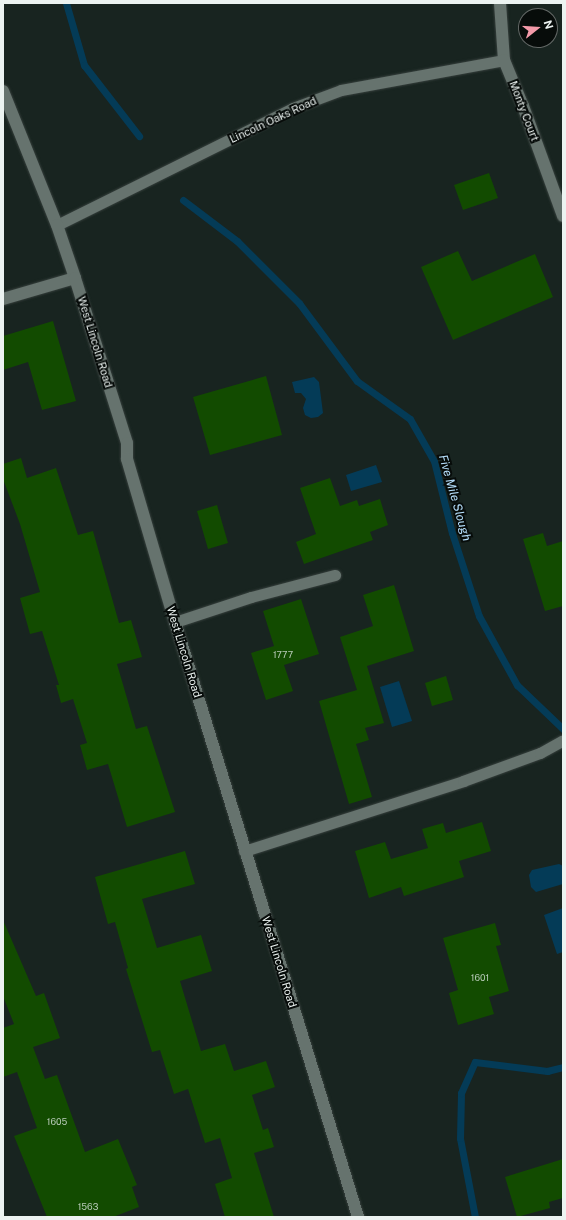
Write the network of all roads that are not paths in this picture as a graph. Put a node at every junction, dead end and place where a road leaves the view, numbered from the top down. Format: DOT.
graph roads {
  1 [pos="500,3"];
  2 [pos="504,60"];
  3 [pos="3,91"];
  4 [pos="563,216"];
  5 [pos="57,226"];
  6 [pos="75,278"];
  7 [pos="3,299"];
  8 [pos="335,575"];
  9 [pos="175,622"];
  10 [pos="563,740"];
  11 [pos="244,851"];
  12 [pos="358,1217"];
  1 -- 2 [label="street, Monty Court"];
  2 -- 4 [label="street, Monty Court"];
  2 -- 5 [label="lane, Lincoln Oaks Road"];
  3 -- 5 [label="street, West Lincoln Road"];
  5 -- 6 [label="street, West Lincoln Road"];
  6 -- 7 [label="street"];
  6 -- 9 [label="street, West Lincoln Road"];
  8 -- 9 [label="lane"];
  9 -- 11 [label="street, West Lincoln Road"];
  10 -- 11 [label="lane"];
  11 -- 12 [label="street, West Lincoln Road"];
}
